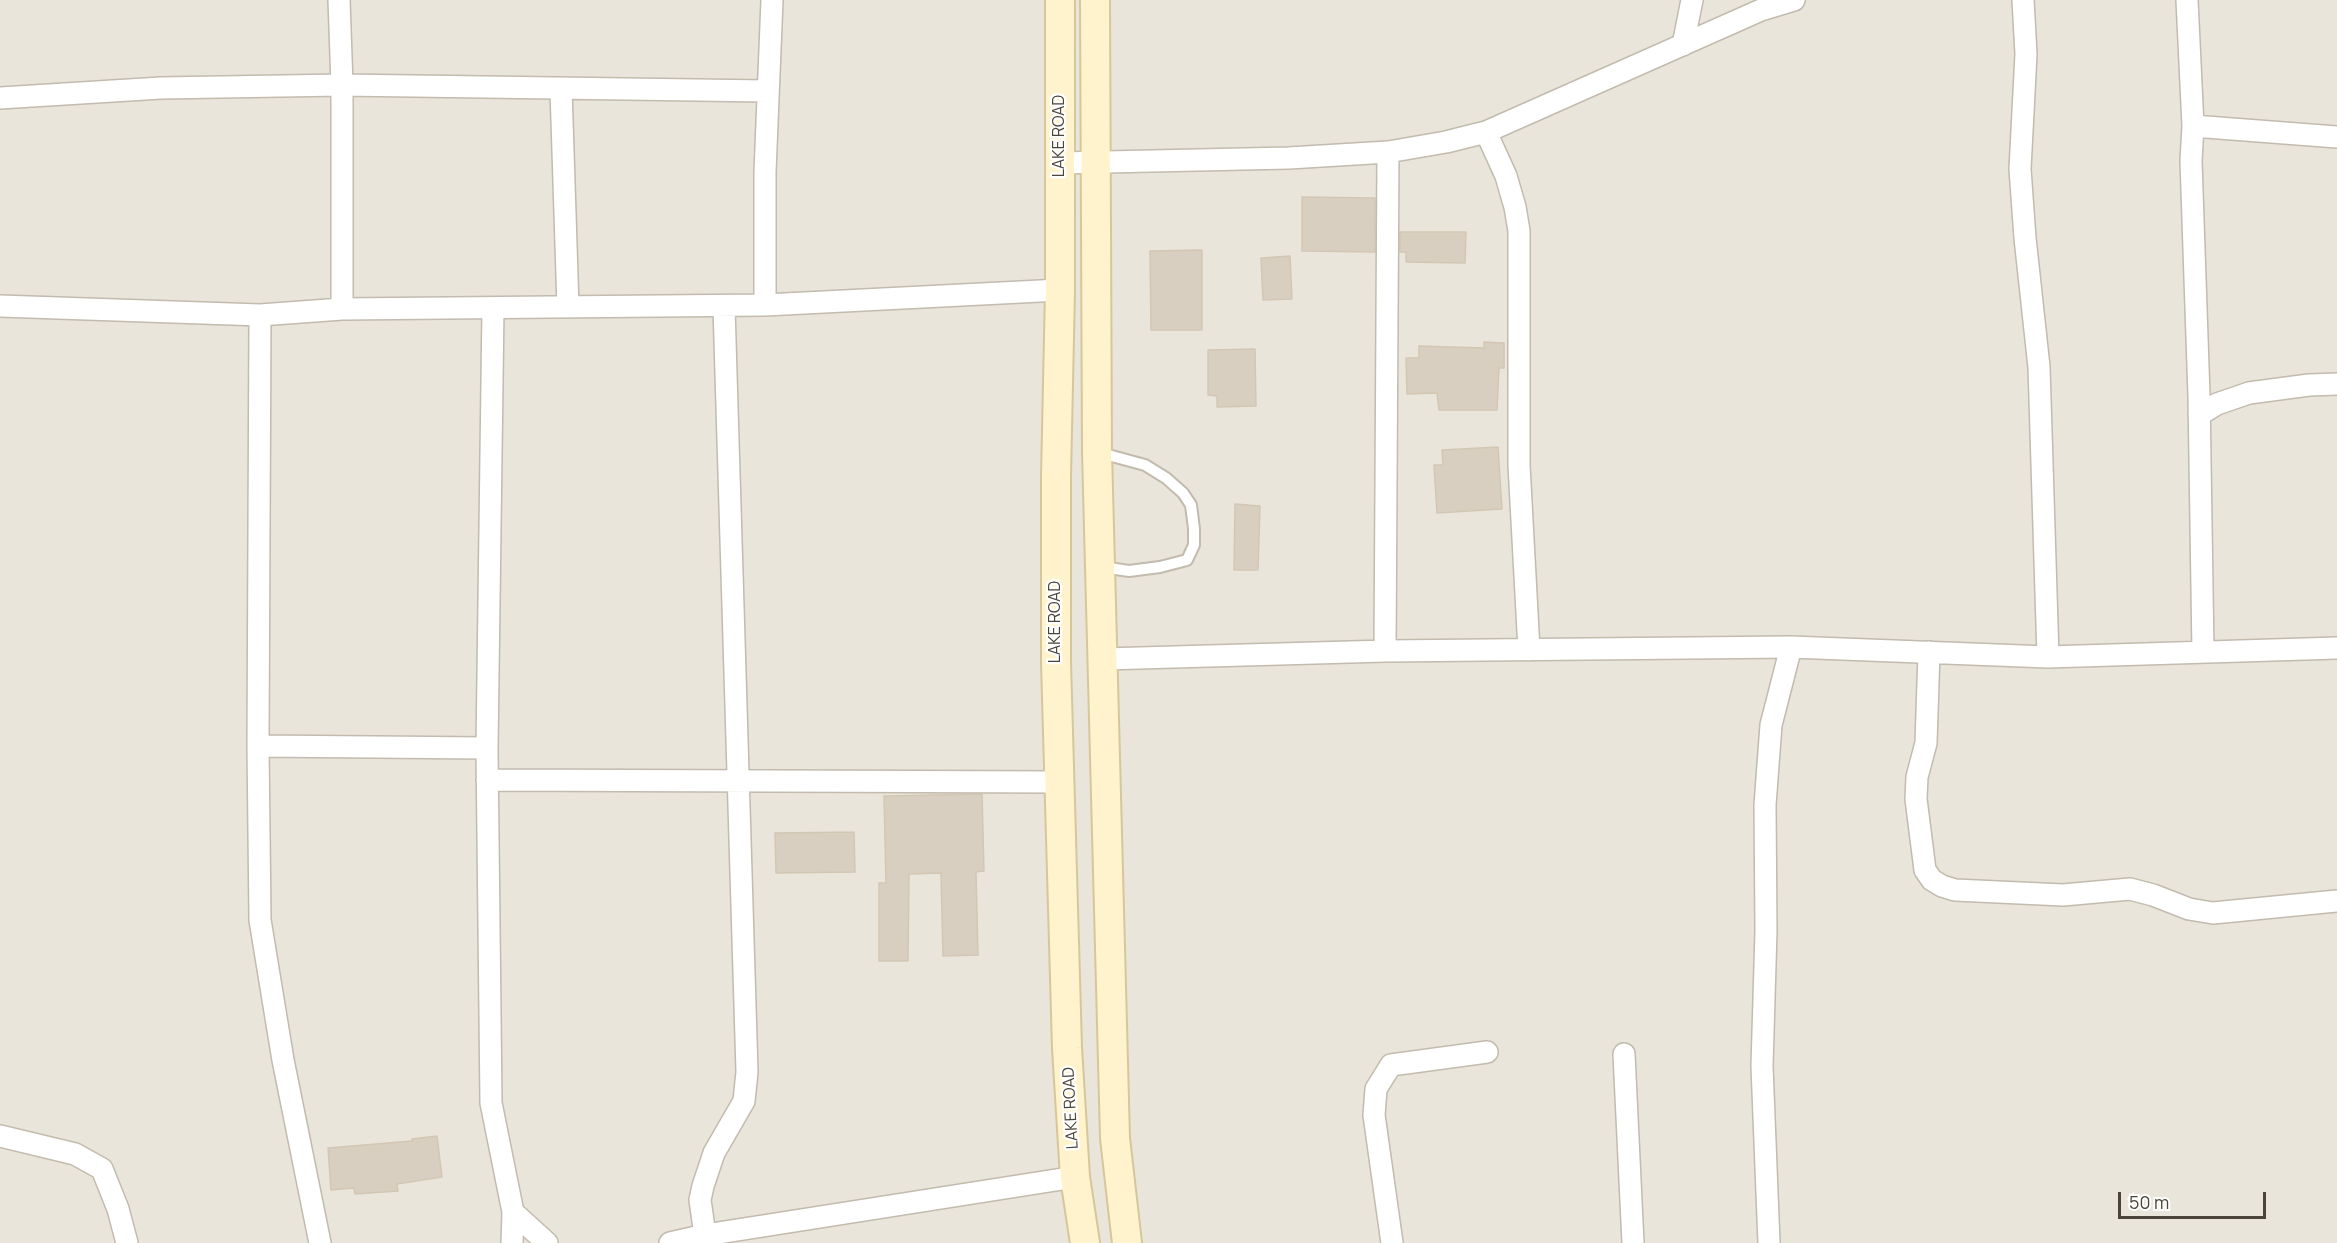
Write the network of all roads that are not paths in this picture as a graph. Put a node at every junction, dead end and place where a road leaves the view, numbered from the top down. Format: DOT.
graph roads {
  1 [pos="339,0"];
  2 [pos="772,0"];
  3 [pos="1060,0"];
  4 [pos="1095,0"];
  5 [pos="1692,0"];
  6 [pos="1794,0"];
  7 [pos="2024,0"];
  8 [pos="2187,0"];
  9 [pos="1683,45"];
  10 [pos="342,85"];
  11 [pos="561,89"];
  12 [pos="767,91"];
  13 [pos="0,98"];
  14 [pos="2193,126"];
  15 [pos="1486,132"];
  16 [pos="2337,137"];
  17 [pos="1388,152"];
  18 [pos="1096,161"];
  19 [pos="1060,164"];
  20 [pos="1060,290"];
  21 [pos="765,305"];
  22 [pos="0,306"];
  23 [pos="568,307"];
  24 [pos="724,307"];
  25 [pos="493,308"];
  26 [pos="342,309"];
  27 [pos="260,315"];
  28 [pos="2337,384"];
  29 [pos="2199,415"];
  30 [pos="1097,452"];
  31 [pos="1100,567"];
  32 [pos="1791,647"];
  33 [pos="2337,648"];
  34 [pos="1529,650"];
  35 [pos="1385,651"];
  36 [pos="1929,652"];
  37 [pos="2203,652"];
  38 [pos="2048,657"];
  39 [pos="1104,659"];
  40 [pos="258,746"];
  41 [pos="487,748"];
  42 [pos="488,780"];
  43 [pos="738,780"];
  44 [pos="1060,782"];
  45 [pos="2337,901"];
  46 [pos="1487,1052"];
  47 [pos="1624,1054"];
  48 [pos="0,1136"];
  49 [pos="1075,1177"];
  50 [pos="513,1212"];
  51 [pos="705,1235"];
  52 [pos="127,1243"];
  53 [pos="320,1243"];
  54 [pos="512,1243"];
  55 [pos="547,1243"];
  56 [pos="670,1243"];
  57 [pos="1084,1243"];
  58 [pos="1127,1243"];
  59 [pos="1392,1243"];
  60 [pos="1633,1243"];
  61 [pos="1769,1243"];
  1 -- 10 [label="street"];
  2 -- 12 [label="street"];
  3 -- 19 [label="main road, LAKE ROAD"];
  4 -- 18 [label="main road"];
  5 -- 9 [label="street"];
  6 -- 9 [label="street"];
  7 -- 38 [label="street"];
  8 -- 14 [label="street"];
  9 -- 15 [label="street"];
  10 -- 11 [label="street"];
  10 -- 13 [label="street"];
  10 -- 26 [label="street"];
  11 -- 12 [label="street"];
  11 -- 23 [label="street"];
  12 -- 21 [label="street"];
  14 -- 16 [label="street"];
  14 -- 29 [label="street"];
  15 -- 17 [label="street"];
  15 -- 34 [label="street"];
  17 -- 18 [label="street"];
  17 -- 35 [label="street"];
  18 -- 19 [label="street"];
  18 -- 30 [label="main road"];
  19 -- 20 [label="main road, LAKE ROAD"];
  20 -- 21 [label="street"];
  20 -- 44 [label="main road, LAKE ROAD"];
  21 -- 24 [label="street"];
  22 -- 27 [label="street"];
  23 -- 24 [label="street"];
  23 -- 25 [label="street"];
  24 -- 43 [label="street"];
  25 -- 26 [label="street"];
  25 -- 41 [label="street"];
  26 -- 27 [label="street"];
  27 -- 40 [label="street"];
  28 -- 29 [label="street"];
  29 -- 37 [label="street"];
  30 -- 31 [label="main road"];
  30 -- 31 [label="lane"];
  31 -- 39 [label="main road"];
  32 -- 34 [label="street"];
  32 -- 36 [label="street"];
  32 -- 61 [label="street"];
  33 -- 37 [label="street"];
  34 -- 35 [label="street"];
  35 -- 39 [label="street"];
  36 -- 38 [label="street"];
  36 -- 45 [label="street"];
  37 -- 38 [label="street"];
  39 -- 58 [label="main road"];
  40 -- 41 [label="street"];
  40 -- 53 [label="street"];
  41 -- 42 [label="street"];
  42 -- 43 [label="street"];
  42 -- 50 [label="street"];
  43 -- 44 [label="street"];
  43 -- 51 [label="street"];
  44 -- 49 [label="main road, LAKE ROAD"];
  46 -- 59 [label="street"];
  47 -- 60 [label="street"];
  48 -- 52 [label="street"];
  49 -- 51 [label="street"];
  49 -- 57 [label="main road, LAKE ROAD"];
  50 -- 54 [label="street"];
  50 -- 55 [label="street"];
  51 -- 56 [label="street"];
}
